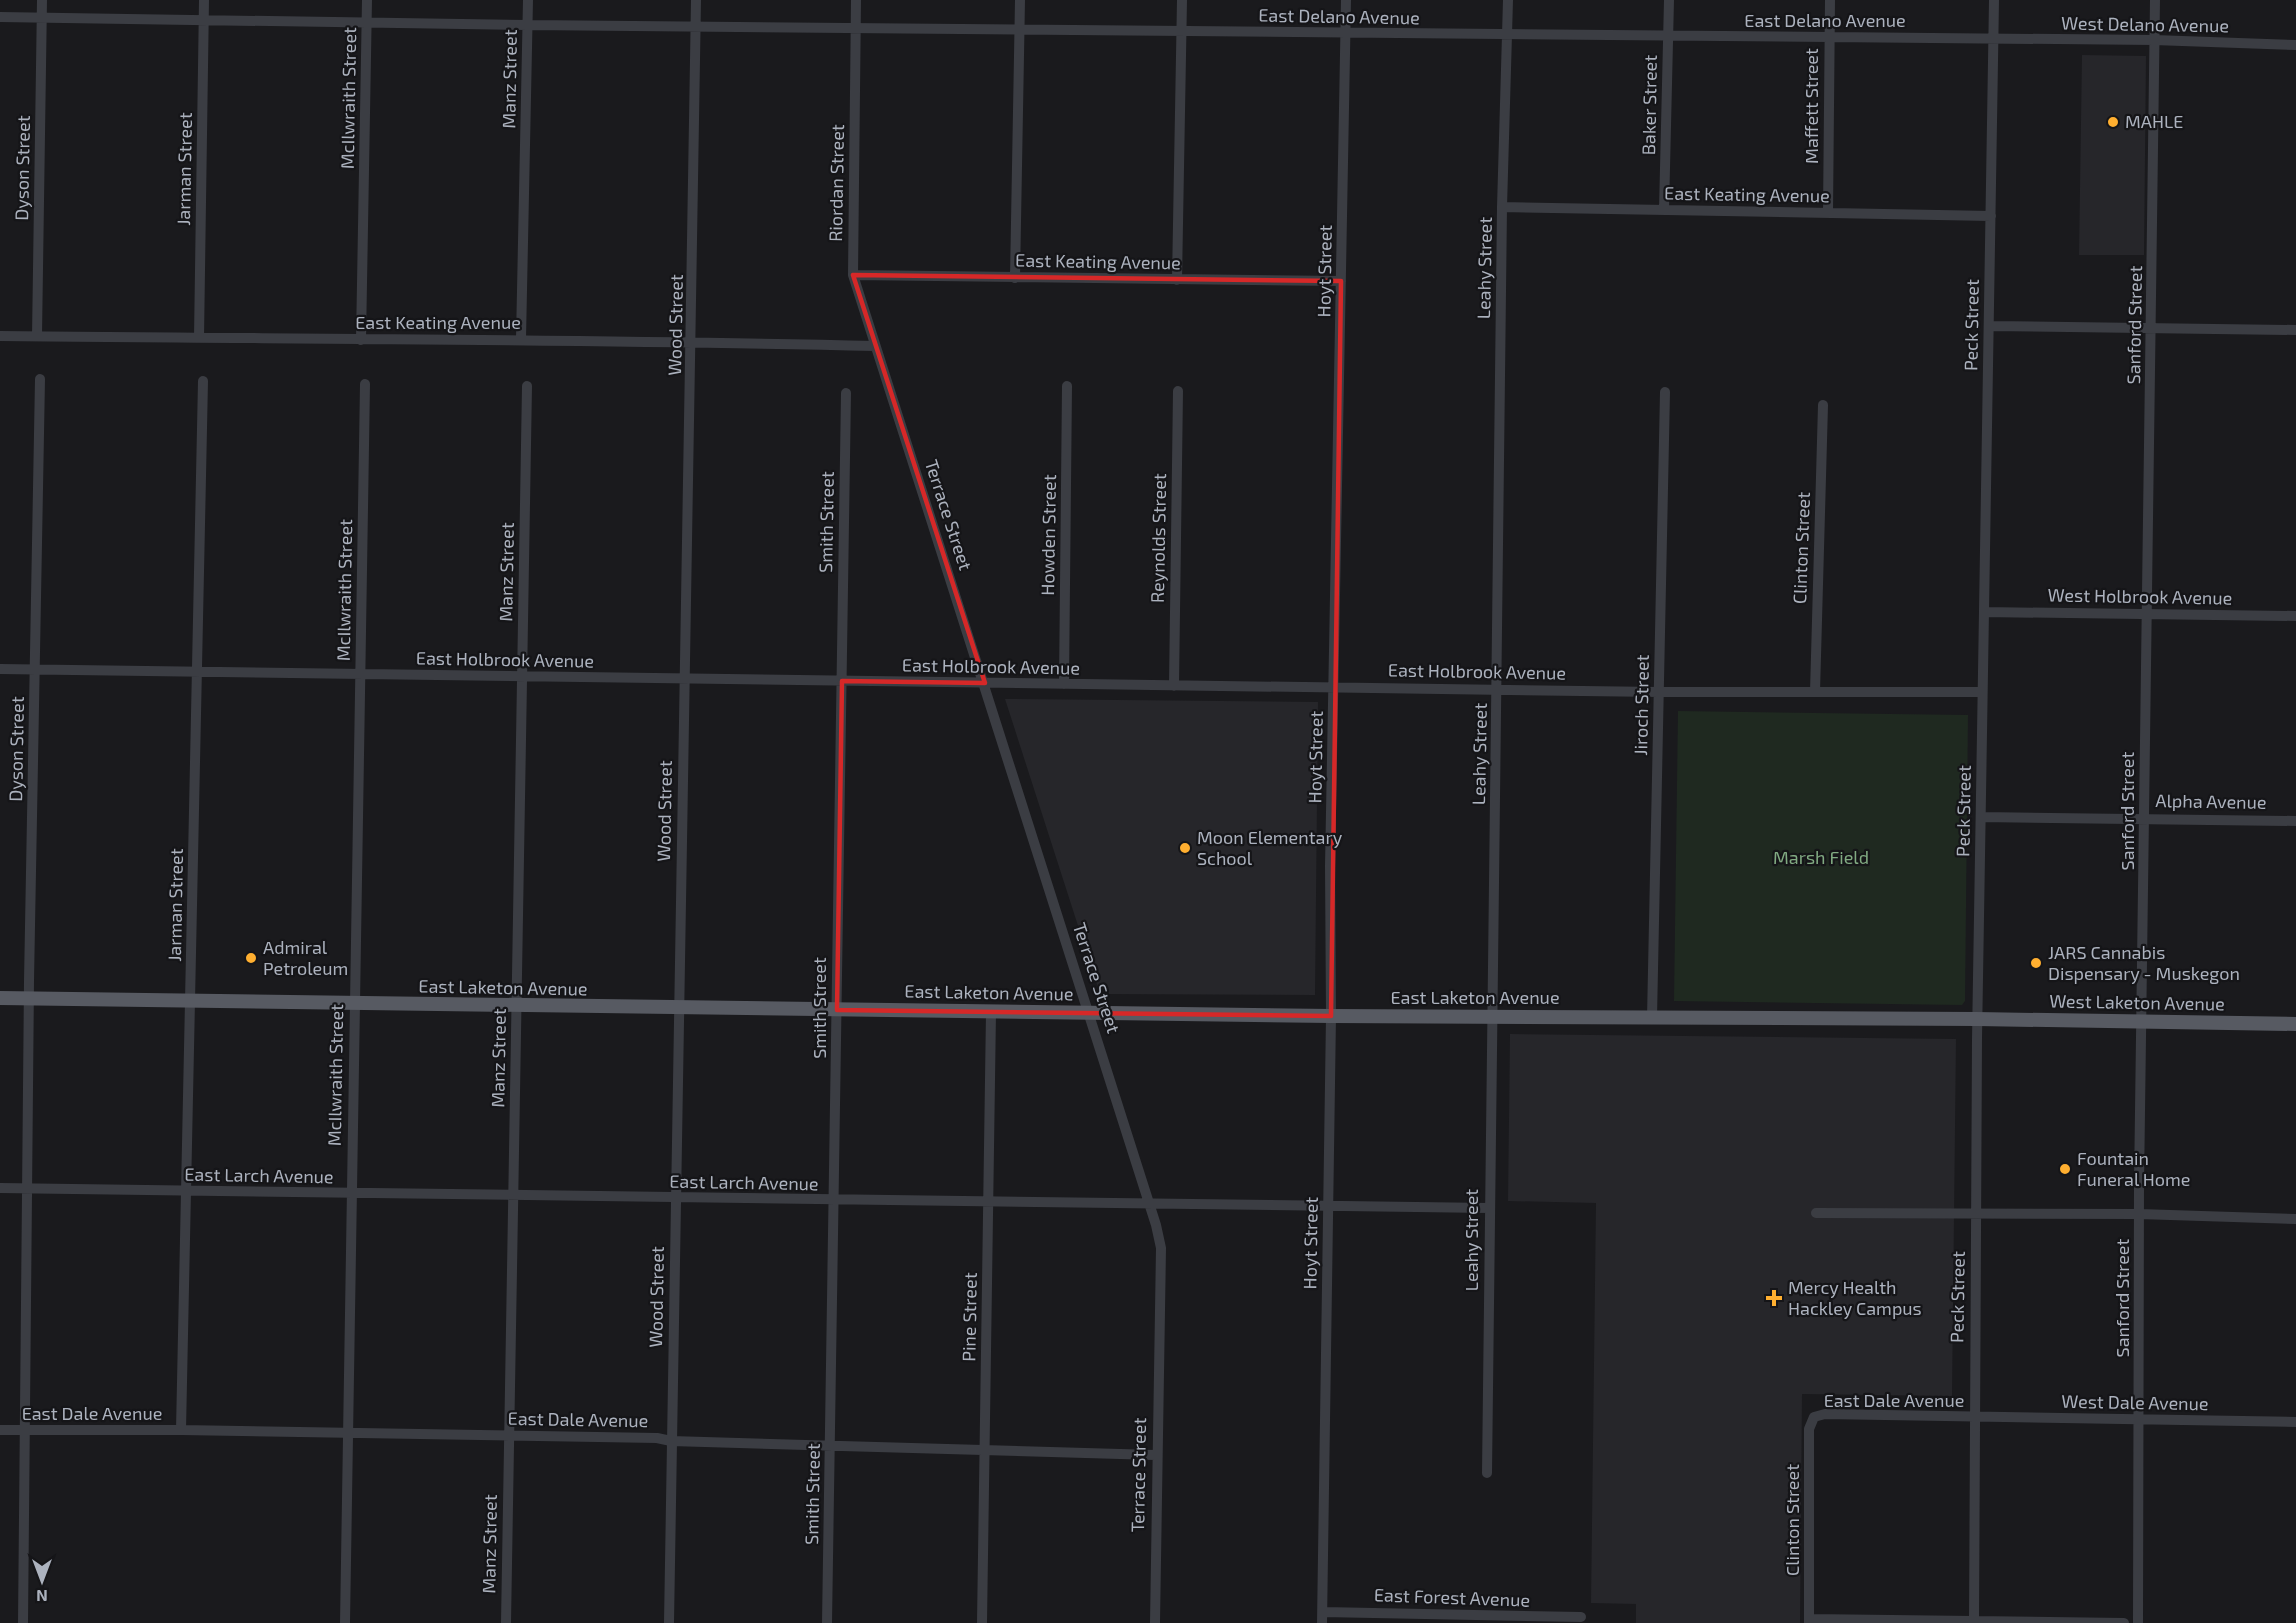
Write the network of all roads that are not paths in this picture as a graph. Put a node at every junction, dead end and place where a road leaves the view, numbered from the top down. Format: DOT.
graph roads {
  1 [pos="42,0"];
  2 [pos="204,0"];
  3 [pos="366,0"];
  4 [pos="528,0"];
  5 [pos="696,0"];
  6 [pos="856,0"];
  7 [pos="1020,0"];
  8 [pos="1182,0"];
  9 [pos="1346,0"];
  10 [pos="1508,0"];
  11 [pos="1669,0"];
  12 [pos="1830,0"];
  13 [pos="1994,0"];
  14 [pos="2155,0"];
  15 [pos="0,17"];
  16 [pos="42,18"];
  17 [pos="203,21"];
  18 [pos="366,23"];
  19 [pos="528,25"];
  20 [pos="695,27"];
  21 [pos="856,27"];
  22 [pos="1019,29"];
  23 [pos="1182,31"];
  24 [pos="1345,34"];
  25 [pos="1507,35"];
  26 [pos="1668,36"];
  27 [pos="1829,37"];
  28 [pos="1993,39"];
  29 [pos="2154,40"];
  30 [pos="2296,45"];
  31 [pos="1502,207"];
  32 [pos="1664,210"];
  33 [pos="1828,213"];
  34 [pos="1991,216"];
  35 [pos="853,275"];
  36 [pos="1015,278"];
  37 [pos="1177,280"];
  38 [pos="1341,281"];
  39 [pos="1989,326"];
  40 [pos="2151,328"];
  41 [pos="2296,330"];
  42 [pos="0,336"];
  43 [pos="37,336"];
  44 [pos="199,338"];
  45 [pos="521,339"];
  46 [pos="361,340"];
  47 [pos="692,343"];
  48 [pos="875,346"];
  49 [pos="881,362"];
  50 [pos="40,380"];
  51 [pos="203,381"];
  52 [pos="365,384"];
  53 [pos="527,386"];
  54 [pos="1067,386"];
  55 [pos="1178,391"];
  56 [pos="846,393"];
  57 [pos="1665,393"];
  58 [pos="1823,405"];
  59 [pos="1984,612"];
  60 [pos="2147,613"];
  61 [pos="2296,616"];
  62 [pos="0,669"];
  63 [pos="35,669"];
  64 [pos="197,671"];
  65 [pos="360,674"];
  66 [pos="522,676"];
  67 [pos="683,679"];
  68 [pos="842,681"];
  69 [pos="985,683"];
  70 [pos="1064,684"];
  71 [pos="1174,686"];
  72 [pos="1334,686"];
  73 [pos="1497,689"];
  74 [pos="1659,692"];
  75 [pos="1815,692"];
  76 [pos="1982,692"];
  77 [pos="1981,817"];
  78 [pos="2144,817"];
  79 [pos="2296,821"];
  80 [pos="0,998"];
  81 [pos="29,999"];
  82 [pos="190,1002"];
  83 [pos="354,1004"];
  84 [pos="516,1006"];
  85 [pos="678,1007"];
  86 [pos="837,1010"];
  87 [pos="991,1012"];
  88 [pos="1090,1013"];
  89 [pos="1331,1016"];
  90 [pos="1491,1016"];
  91 [pos="1652,1018"];
  92 [pos="1977,1019"];
  93 [pos="2141,1022"];
  94 [pos="2296,1024"];
  95 [pos="0,1188"];
  96 [pos="27,1189"];
  97 [pos="188,1192"];
  98 [pos="351,1194"];
  99 [pos="513,1196"];
  100 [pos="675,1198"];
  101 [pos="834,1200"];
  102 [pos="988,1203"];
  103 [pos="1151,1204"];
  104 [pos="1328,1206"];
  105 [pos="1488,1208"];
  106 [pos="1816,1212"];
  107 [pos="1976,1214"];
  108 [pos="2139,1214"];
  109 [pos="2296,1219"];
  110 [pos="1814,1417"];
  111 [pos="1973,1417"];
  112 [pos="2140,1420"];
  113 [pos="2296,1422"];
  114 [pos="181,1430"];
  115 [pos="0,1431"];
  116 [pos="25,1431"];
  117 [pos="347,1433"];
  118 [pos="508,1436"];
  119 [pos="671,1441"];
  120 [pos="830,1446"];
  121 [pos="984,1450"];
  122 [pos="1155,1455"];
  123 [pos="1486,1473"];
  124 [pos="1581,1617"];
  125 [pos="1322,1618"];
  126 [pos="1485,1620"];
  127 [pos="1809,1621"];
  128 [pos="1974,1622"];
  129 [pos="23,1623"];
  130 [pos="345,1623"];
  131 [pos="506,1623"];
  132 [pos="669,1623"];
  133 [pos="827,1623"];
  134 [pos="982,1623"];
  135 [pos="1155,1623"];
  136 [pos="2124,1623"];
  137 [pos="2138,1623"];
  1 -- 16 [label="street, Dyson Street"];
  2 -- 17 [label="street, Jarman Street"];
  3 -- 18 [label="street, McIlwraith Street"];
  4 -- 19 [label="street, Manz Street"];
  5 -- 20 [label="street, Wood Street"];
  6 -- 21 [label="street, Riordan Street"];
  7 -- 22 [label="street"];
  8 -- 23 [label="street"];
  9 -- 24 [label="street, Hoyt Street"];
  10 -- 25 [label="street, Leahy Street"];
  11 -- 26 [label="street, Baker Street"];
  12 -- 27 [label="street, Maffett Street"];
  13 -- 28 [label="street, Peck Street"];
  14 -- 29 [label="street, Sanford Street"];
  15 -- 16 [label="street, East Delano Avenue"];
  16 -- 17 [label="street, East Delano Avenue"];
  16 -- 43 [label="street, Dyson Street"];
  17 -- 18 [label="street, East Delano Avenue"];
  17 -- 44 [label="street, Jarman Street"];
  18 -- 19 [label="street, East Delano Avenue"];
  18 -- 46 [label="street, McIlwraith Street"];
  19 -- 20 [label="street, East Delano Avenue"];
  19 -- 45 [label="street, Manz Street"];
  20 -- 21 [label="street, East Delano Avenue"];
  20 -- 47 [label="street, Wood Street"];
  21 -- 22 [label="street, East Delano Avenue"];
  21 -- 35 [label="street, Riordan Street"];
  22 -- 23 [label="street, East Delano Avenue"];
  22 -- 36 [label="street"];
  23 -- 24 [label="street, East Delano Avenue"];
  23 -- 37 [label="street"];
  24 -- 25 [label="street, East Delano Avenue"];
  24 -- 38 [label="street, Hoyt Street"];
  25 -- 26 [label="street, East Delano Avenue"];
  25 -- 31 [label="street, Leahy Street"];
  26 -- 27 [label="street, East Delano Avenue"];
  26 -- 32 [label="street, Baker Street"];
  27 -- 28 [label="street, East Delano Avenue"];
  27 -- 33 [label="street, Maffett Street"];
  28 -- 29 [label="street, West Delano Avenue"];
  28 -- 34 [label="street, Peck Street"];
  29 -- 30 [label="street, West Delano Avenue"];
  29 -- 40 [label="street, Sanford Street"];
  31 -- 32 [label="street, East Keating Avenue"];
  31 -- 73 [label="street, Leahy Street"];
  32 -- 33 [label="street, East Keating Avenue"];
  33 -- 34 [label="street, East Keating Avenue"];
  34 -- 39 [label="street, Peck Street"];
  35 -- 36 [label="street, East Keating Avenue"];
  35 -- 48 [label="street, Riordan Street"];
  36 -- 37 [label="street, East Keating Avenue"];
  37 -- 38 [label="street, East Keating Avenue"];
  38 -- 72 [label="street, Hoyt Street"];
  39 -- 40 [label="street"];
  39 -- 59 [label="street, Peck Street"];
  40 -- 41 [label="street"];
  40 -- 60 [label="street, Sanford Street"];
  42 -- 43 [label="street, East Keating Avenue"];
  43 -- 44 [label="street, East Keating Avenue"];
  44 -- 46 [label="street, East Keating Avenue"];
  45 -- 46 [label="street, East Keating Avenue"];
  45 -- 47 [label="street, East Keating Avenue"];
  47 -- 48 [label="street, East Keating Avenue"];
  47 -- 67 [label="street, Wood Street"];
  48 -- 49 [label="street, Riordan Street"];
  49 -- 69 [label="street, Terrace Street"];
  50 -- 63 [label="street, Dyson Street"];
  51 -- 64 [label="street, Jarman Street"];
  52 -- 65 [label="street, McIlwraith Street"];
  53 -- 66 [label="street, Manz Street"];
  54 -- 70 [label="street, Howden Street"];
  55 -- 71 [label="street, Reynolds Street"];
  56 -- 68 [label="street, Smith Street"];
  57 -- 74 [label="street, Jiroch Street"];
  58 -- 75 [label="street, Clinton Street"];
  59 -- 60 [label="street, West Holbrook Avenue"];
  59 -- 76 [label="street, Peck Street"];
  60 -- 61 [label="street, West Holbrook Avenue"];
  60 -- 78 [label="street, Sanford Street"];
  62 -- 63 [label="street, East Holbrook Avenue"];
  63 -- 64 [label="street, East Holbrook Avenue"];
  63 -- 81 [label="street, Dyson Street"];
  64 -- 65 [label="street, East Holbrook Avenue"];
  64 -- 82 [label="street, Jarman Street"];
  65 -- 66 [label="street, East Holbrook Avenue"];
  65 -- 83 [label="street, McIlwraith Street"];
  66 -- 67 [label="street, East Holbrook Avenue"];
  66 -- 84 [label="street, Manz Street"];
  67 -- 68 [label="street, East Holbrook Avenue"];
  67 -- 85 [label="street, Wood Street"];
  68 -- 69 [label="street, East Holbrook Avenue"];
  68 -- 86 [label="street, Smith Street"];
  69 -- 70 [label="street, East Holbrook Avenue"];
  69 -- 88 [label="street, Terrace Street"];
  70 -- 71 [label="street, East Holbrook Avenue"];
  71 -- 72 [label="street, East Holbrook Avenue"];
  72 -- 73 [label="street, East Holbrook Avenue"];
  72 -- 89 [label="street, Hoyt Street"];
  73 -- 74 [label="street, East Holbrook Avenue"];
  73 -- 90 [label="street, Leahy Street"];
  74 -- 75 [label="street, East Holbrook Avenue"];
  74 -- 91 [label="street, Jiroch Street"];
  75 -- 76 [label="street, East Holbrook Avenue"];
  76 -- 77 [label="street, Peck Street"];
  77 -- 78 [label="street, Alpha Avenue"];
  77 -- 92 [label="street, Peck Street"];
  78 -- 79 [label="street, Alpha Avenue"];
  78 -- 93 [label="street, Sanford Street"];
  80 -- 81 [label="main road, East Laketon Avenue"];
  81 -- 82 [label="main road, East Laketon Avenue"];
  81 -- 96 [label="street, Dyson Street"];
  82 -- 83 [label="main road, East Laketon Avenue"];
  82 -- 97 [label="street, Jarman Street"];
  83 -- 84 [label="main road, East Laketon Avenue"];
  83 -- 98 [label="street, McIlwraith Street"];
  84 -- 85 [label="main road, East Laketon Avenue"];
  84 -- 99 [label="street, Manz Street"];
  85 -- 86 [label="main road, East Laketon Avenue"];
  85 -- 100 [label="street, Wood Street"];
  86 -- 87 [label="main road, East Laketon Avenue"];
  86 -- 101 [label="street, Smith Street"];
  87 -- 88 [label="main road, East Laketon Avenue"];
  87 -- 102 [label="street, Pine Street"];
  88 -- 89 [label="main road, East Laketon Avenue"];
  88 -- 103 [label="street, Terrace Street"];
  89 -- 90 [label="main road, East Laketon Avenue"];
  89 -- 104 [label="street, Hoyt Street"];
  90 -- 91 [label="main road, East Laketon Avenue"];
  90 -- 105 [label="street, Leahy Street"];
  91 -- 92 [label="main road, East Laketon Avenue"];
  92 -- 93 [label="main road, West Laketon Avenue"];
  92 -- 107 [label="street, Peck Street"];
  93 -- 94 [label="main road, West Laketon Avenue"];
  93 -- 108 [label="street, Sanford Street"];
  95 -- 96 [label="street, East Larch Avenue"];
  96 -- 97 [label="street, East Larch Avenue"];
  96 -- 116 [label="street, Dyson Street"];
  97 -- 98 [label="street, East Larch Avenue"];
  97 -- 114 [label="street, Jarman Street"];
  98 -- 99 [label="street, East Larch Avenue"];
  98 -- 117 [label="street, McIlwraith Street"];
  99 -- 100 [label="street, East Larch Avenue"];
  99 -- 118 [label="street, Manz Street"];
  100 -- 101 [label="street, East Larch Avenue"];
  100 -- 119 [label="street, Wood Street"];
  101 -- 102 [label="street, East Larch Avenue"];
  101 -- 120 [label="street, Smith Street"];
  102 -- 103 [label="street, East Larch Avenue"];
  102 -- 121 [label="street, Pine Street"];
  103 -- 104 [label="street, East Larch Avenue"];
  103 -- 122 [label="street, Terrace Street"];
  104 -- 105 [label="street, East Larch Avenue"];
  104 -- 125 [label="street, Hoyt Street"];
  105 -- 123 [label="street, Leahy Street"];
  106 -- 107 [label="street"];
  107 -- 108 [label="street"];
  107 -- 111 [label="street, Peck Street"];
  108 -- 109 [label="street"];
  108 -- 112 [label="street, Sanford Street"];
  110 -- 111 [label="street, East Dale Avenue"];
  110 -- 127 [label="street, Clinton Street"];
  111 -- 112 [label="street, West Dale Avenue"];
  111 -- 128 [label="street, Peck Street"];
  112 -- 113 [label="street, West Dale Avenue"];
  112 -- 137 [label="street, Sanford Street"];
  114 -- 116 [label="street, East Dale Avenue"];
  114 -- 117 [label="street, East Dale Avenue"];
  115 -- 116 [label="street, East Dale Avenue"];
  116 -- 129 [label="street, Dyson Street"];
  117 -- 118 [label="street, East Dale Avenue"];
  117 -- 130 [label="street, McIlwraith Street"];
  118 -- 119 [label="street, East Dale Avenue"];
  118 -- 131 [label="street, Manz Street"];
  119 -- 120 [label="street, East Dale Avenue"];
  119 -- 132 [label="street, Wood Street"];
  120 -- 121 [label="street, East Dale Avenue"];
  120 -- 133 [label="street, Smith Street"];
  121 -- 122 [label="street, East Dale Avenue"];
  121 -- 134 [label="street, Pine Street"];
  122 -- 135 [label="street, Terrace Street"];
  124 -- 126 [label="street, East Forest Avenue"];
  125 -- 126 [label="street, East Forest Avenue"];
  127 -- 128 [label="street"];
  128 -- 136 [label="street"];
}
